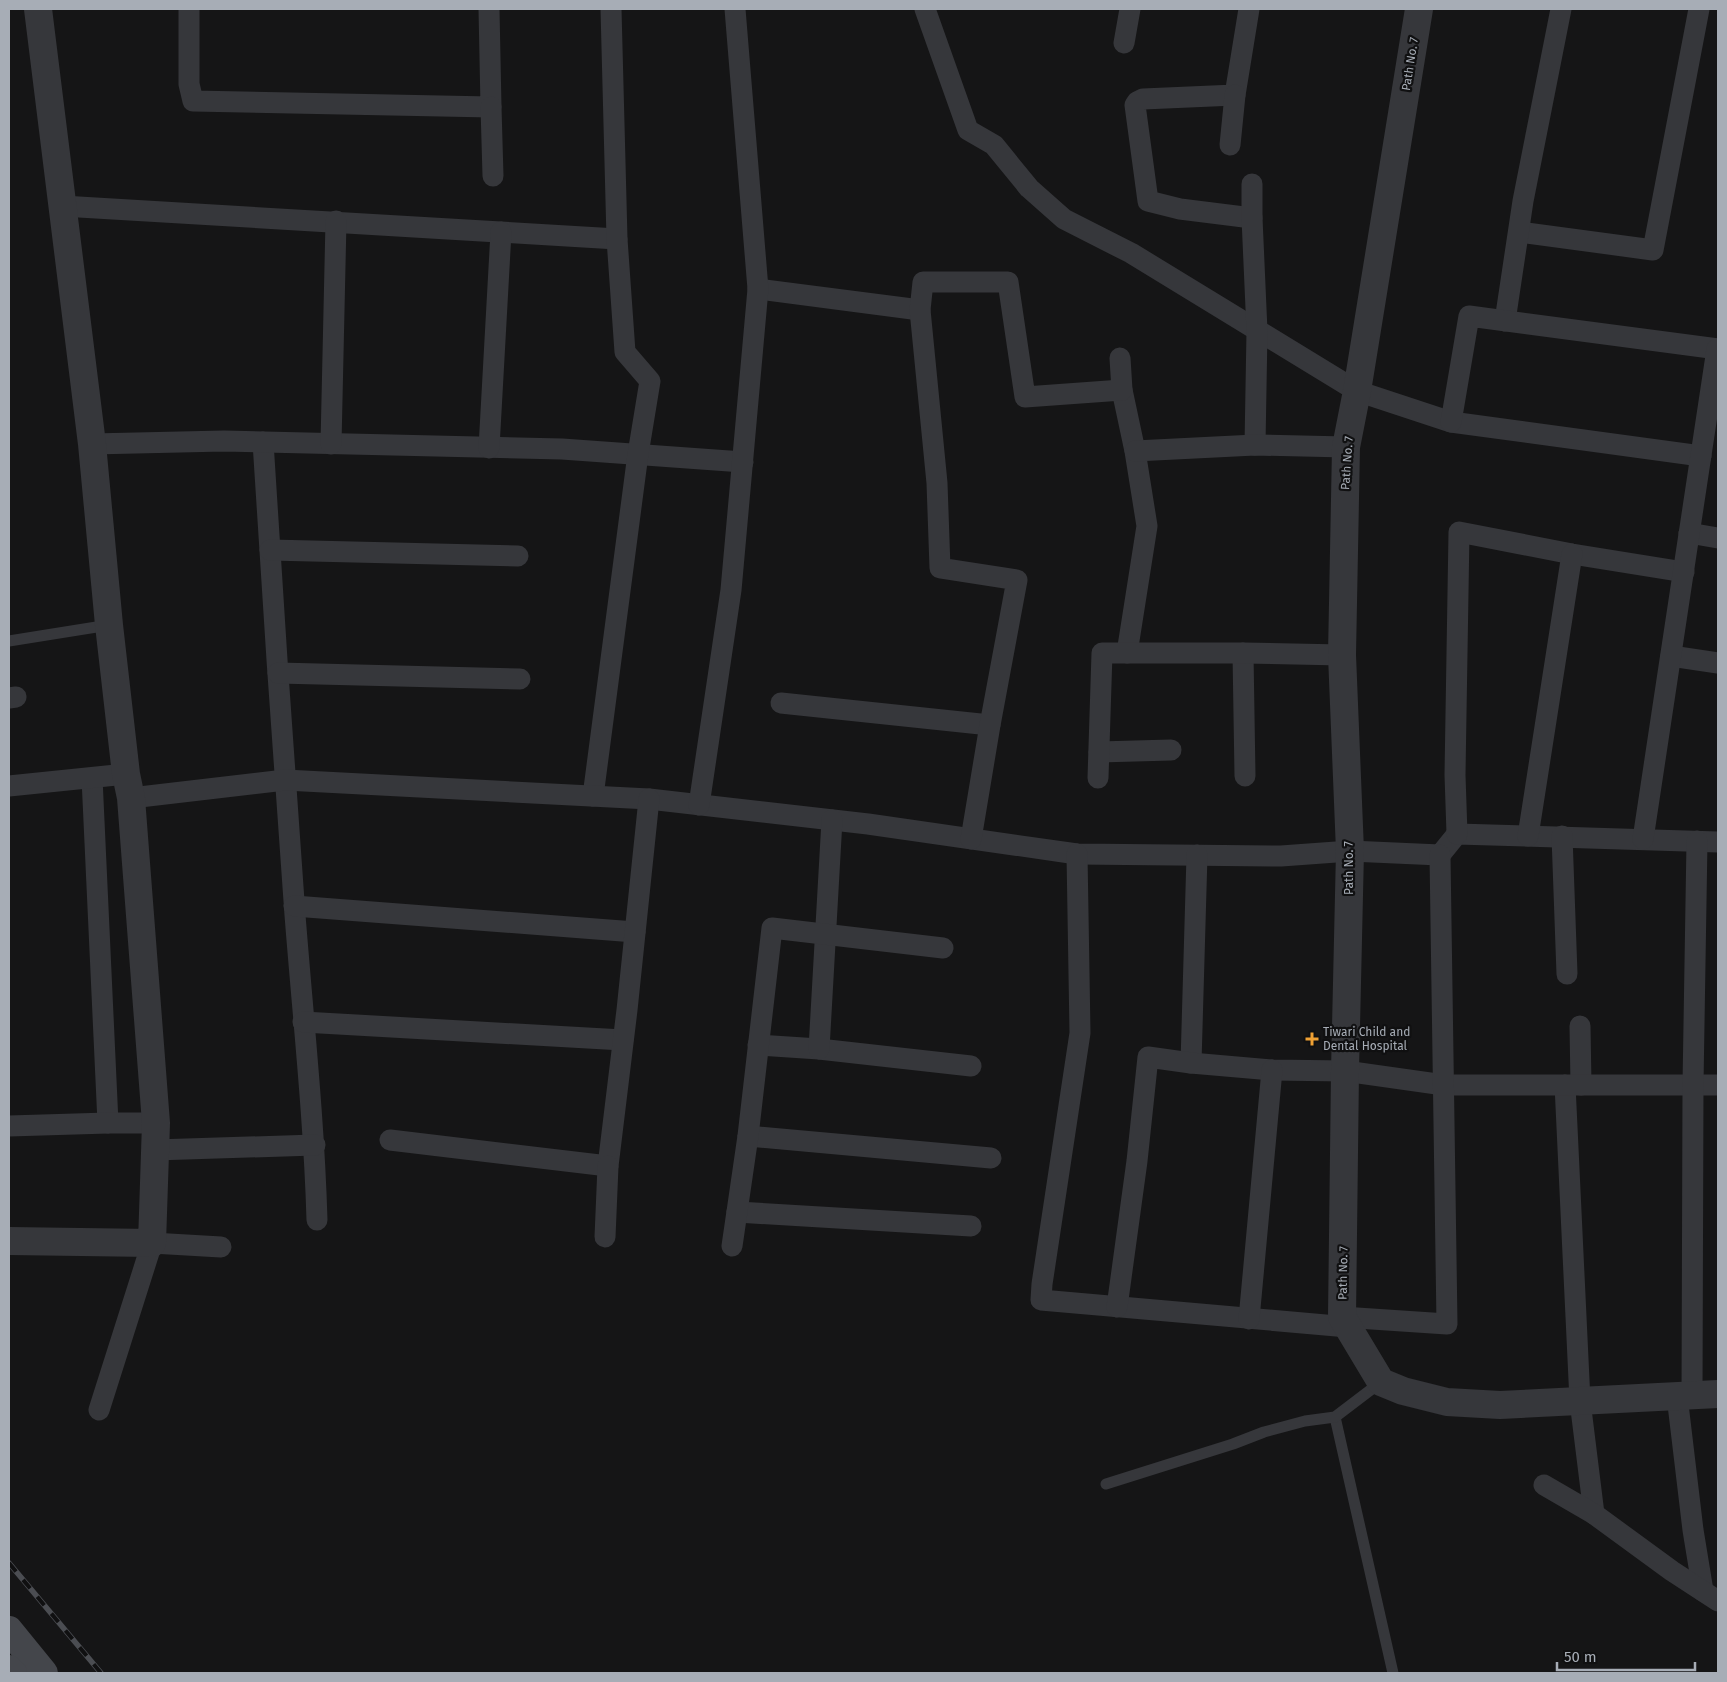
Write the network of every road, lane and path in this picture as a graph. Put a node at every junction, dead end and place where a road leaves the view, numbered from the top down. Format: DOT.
graph roads {
  1 [pos="38,9"];
  2 [pos="189,9"];
  3 [pos="489,9"];
  4 [pos="611,9"];
  5 [pos="735,9"];
  6 [pos="925,9"];
  7 [pos="1130,9"];
  8 [pos="1249,9"];
  9 [pos="1419,9"];
  10 [pos="1699,9"];
  11 [pos="1555,10"];
  12 [pos="1124,43"];
  13 [pos="1235,95"];
  14 [pos="491,107"];
  15 [pos="1230,145"];
  16 [pos="493,176"];
  17 [pos="1252,184"];
  18 [pos="62,206"];
  19 [pos="1252,218"];
  20 [pos="336,221"];
  21 [pos="501,232"];
  22 [pos="1519,232"];
  23 [pos="617,239"];
  24 [pos="758,290"];
  25 [pos="920,310"];
  26 [pos="1504,321"];
  27 [pos="1257,331"];
  28 [pos="1718,349"];
  29 [pos="1120,358"];
  30 [pos="1122,390"];
  31 [pos="1357,391"];
  32 [pos="1451,422"];
  33 [pos="263,442"];
  34 [pos="92,444"];
  35 [pos="331,444"];
  36 [pos="1255,445"];
  37 [pos="1346,447"];
  38 [pos="489,448"];
  39 [pos="1135,452"];
  40 [pos="638,454"];
  41 [pos="1701,456"];
  42 [pos="743,462"];
  43 [pos="1689,533"];
  44 [pos="1718,538"];
  45 [pos="270,550"];
  46 [pos="1572,554"];
  47 [pos="518,556"];
  48 [pos="1684,572"];
  49 [pos="109,625"];
  50 [pos="9,641"];
  51 [pos="1128,653"];
  52 [pos="1243,653"];
  53 [pos="1342,655"];
  54 [pos="1671,656"];
  55 [pos="1718,663"];
  56 [pos="278,673"];
  57 [pos="520,679"];
  58 [pos="782,703"];
  59 [pos="990,725"];
  60 [pos="1171,750"];
  61 [pos="1099,752"];
  62 [pos="1245,776"];
  63 [pos="92,778"];
  64 [pos="1098,778"];
  65 [pos="285,780"];
  66 [pos="9,786"];
  67 [pos="128,786"];
  68 [pos="593,796"];
  69 [pos="649,799"];
  70 [pos="699,805"];
  71 [pos="832,820"];
  72 [pos="1457,834"];
  73 [pos="1528,836"];
  74 [pos="1562,836"];
  75 [pos="971,839"];
  76 [pos="1643,839"];
  77 [pos="1697,841"];
  78 [pos="1718,842"];
  79 [pos="1350,851"];
  80 [pos="1077,854"];
  81 [pos="1196,855"];
  82 [pos="1440,855"];
  83 [pos="294,906"];
  84 [pos="635,932"];
  85 [pos="826,934"];
  86 [pos="943,948"];
  87 [pos="1567,974"];
  88 [pos="303,1022"];
  89 [pos="1580,1026"];
  90 [pos="623,1040"];
  91 [pos="758,1046"];
  92 [pos="819,1049"];
  93 [pos="1191,1063"];
  94 [pos="972,1066"];
  95 [pos="1272,1070"];
  96 [pos="1344,1071"];
  97 [pos="1444,1084"];
  98 [pos="1572,1085"];
  99 [pos="1693,1085"];
  100 [pos="1718,1085"];
  101 [pos="108,1123"];
  102 [pos="156,1123"];
  103 [pos="9,1126"];
  104 [pos="748,1136"];
  105 [pos="390,1140"];
  106 [pos="315,1145"];
  107 [pos="155,1150"];
  108 [pos="991,1158"];
  109 [pos="608,1166"];
  110 [pos="737,1212"];
  111 [pos="317,1220"];
  112 [pos="971,1226"];
  113 [pos="605,1237"];
  114 [pos="9,1240"];
  115 [pos="152,1243"];
  116 [pos="732,1246"];
  117 [pos="220,1247"];
  118 [pos="1117,1307"];
  119 [pos="1249,1319"];
  120 [pos="1345,1322"];
  121 [pos="1381,1382"];
  122 [pos="1696,1396"];
  123 [pos="1580,1401"];
  124 [pos="99,1410"];
  125 [pos="1335,1417"];
  126 [pos="1106,1484"];
  127 [pos="1544,1485"];
  128 [pos="1594,1514"];
  129 [pos="1710,1596"];
  130 [pos="9,1630"];
  131 [pos="9,1669"];
  132 [pos="13,1673"];
  133 [pos="44,1673"];
  134 [pos="1393,1673"];
  1 -- 18 [label="street"];
  2 -- 14 [label="street"];
  3 -- 14 [label="street"];
  4 -- 23 [label="street"];
  5 -- 24 [label="street"];
  6 -- 27 [label="street"];
  7 -- 12 [label="street"];
  8 -- 13 [label="street"];
  9 -- 31 [label="street, Path No. 7"];
  10 -- 22 [label="street"];
  11 -- 22 [label="street"];
  13 -- 15 [label="street"];
  13 -- 19 [label="street"];
  14 -- 16 [label="street"];
  17 -- 19 [label="street"];
  18 -- 20 [label="street"];
  18 -- 34 [label="street"];
  19 -- 27 [label="street"];
  20 -- 21 [label="street"];
  20 -- 35 [label="street"];
  21 -- 23 [label="street"];
  21 -- 38 [label="street"];
  22 -- 26 [label="street"];
  23 -- 40 [label="street"];
  24 -- 25 [label="street"];
  24 -- 42 [label="street"];
  25 -- 30 [label="street"];
  25 -- 59 [label="street"];
  26 -- 28 [label="street"];
  26 -- 32 [label="street"];
  27 -- 31 [label="street"];
  27 -- 36 [label="street"];
  28 -- 41 [label="street"];
  29 -- 30 [label="street"];
  30 -- 39 [label="street"];
  31 -- 32 [label="street"];
  31 -- 37 [label="street, Path No. 7"];
  32 -- 41 [label="street"];
  33 -- 34 [label="street"];
  33 -- 35 [label="street"];
  33 -- 45 [label="street"];
  34 -- 49 [label="street"];
  35 -- 38 [label="street"];
  36 -- 37 [label="street"];
  36 -- 39 [label="street"];
  37 -- 53 [label="street, Path No. 7"];
  38 -- 40 [label="street"];
  39 -- 51 [label="street"];
  40 -- 42 [label="street"];
  40 -- 68 [label="street"];
  41 -- 43 [label="street"];
  42 -- 70 [label="street"];
  43 -- 44 [label="street"];
  43 -- 48 [label="street"];
  45 -- 47 [label="street"];
  45 -- 56 [label="street"];
  46 -- 48 [label="street"];
  46 -- 72 [label="street"];
  46 -- 73 [label="street"];
  48 -- 54 [label="street"];
  49 -- 50 [label="lane"];
  49 -- 67 [label="street"];
  51 -- 52 [label="street"];
  51 -- 61 [label="street"];
  52 -- 53 [label="street"];
  52 -- 62 [label="street"];
  53 -- 79 [label="street, Path No. 7"];
  54 -- 55 [label="street"];
  54 -- 76 [label="street"];
  56 -- 57 [label="street"];
  56 -- 65 [label="street"];
  58 -- 59 [label="street"];
  59 -- 75 [label="street"];
  60 -- 61 [label="street"];
  61 -- 64 [label="street"];
  63 -- 66 [label="street"];
  63 -- 67 [label="street"];
  63 -- 101 [label="street"];
  65 -- 67 [label="street"];
  65 -- 68 [label="street"];
  65 -- 83 [label="street"];
  67 -- 102 [label="street"];
  68 -- 69 [label="street"];
  69 -- 70 [label="street"];
  69 -- 84 [label="street"];
  70 -- 71 [label="street"];
  71 -- 75 [label="street"];
  71 -- 85 [label="street"];
  72 -- 73 [label="street"];
  72 -- 82 [label="street"];
  73 -- 74 [label="street"];
  74 -- 76 [label="street"];
  74 -- 87 [label="street"];
  75 -- 80 [label="street"];
  76 -- 77 [label="street"];
  77 -- 78 [label="street"];
  77 -- 99 [label="street"];
  79 -- 81 [label="street"];
  79 -- 82 [label="street"];
  79 -- 96 [label="street, Path No. 7"];
  80 -- 81 [label="street"];
  80 -- 118 [label="street"];
  81 -- 93 [label="street"];
  82 -- 97 [label="street"];
  83 -- 84 [label="street"];
  83 -- 88 [label="street"];
  84 -- 90 [label="street"];
  85 -- 86 [label="street"];
  85 -- 91 [label="street"];
  85 -- 92 [label="street"];
  88 -- 90 [label="street"];
  88 -- 106 [label="street"];
  89 -- 98 [label="street"];
  90 -- 109 [label="street"];
  91 -- 92 [label="street"];
  91 -- 104 [label="street"];
  92 -- 94 [label="street"];
  93 -- 95 [label="street"];
  93 -- 118 [label="street"];
  95 -- 96 [label="street"];
  95 -- 119 [label="street"];
  96 -- 97 [label="street"];
  96 -- 120 [label="street, Path No. 7"];
  97 -- 98 [label="street"];
  97 -- 120 [label="street"];
  98 -- 99 [label="street"];
  98 -- 123 [label="street"];
  99 -- 100 [label="street"];
  99 -- 122 [label="street"];
  101 -- 102 [label="street"];
  101 -- 103 [label="street"];
  102 -- 107 [label="street"];
  104 -- 108 [label="street"];
  104 -- 110 [label="street"];
  105 -- 109 [label="street"];
  106 -- 107 [label="street"];
  106 -- 111 [label="street"];
  107 -- 115 [label="street"];
  109 -- 113 [label="street"];
  110 -- 112 [label="street"];
  110 -- 116 [label="street"];
  114 -- 115 [label="street"];
  115 -- 117 [label="street"];
  115 -- 124 [label="street"];
  118 -- 119 [label="street"];
  119 -- 120 [label="street"];
  120 -- 121 [label="street"];
  121 -- 123 [label="street"];
  121 -- 125 [label="lane"];
  122 -- 123 [label="street"];
  122 -- 129 [label="street"];
  123 -- 128 [label="street"];
  125 -- 126 [label="lane"];
  125 -- 134 [label="lane"];
  127 -- 128 [label="street"];
  128 -- 129 [label="street"];
  130 -- 133 [label="main road"];
  131 -- 132 [label="main road"];
}
